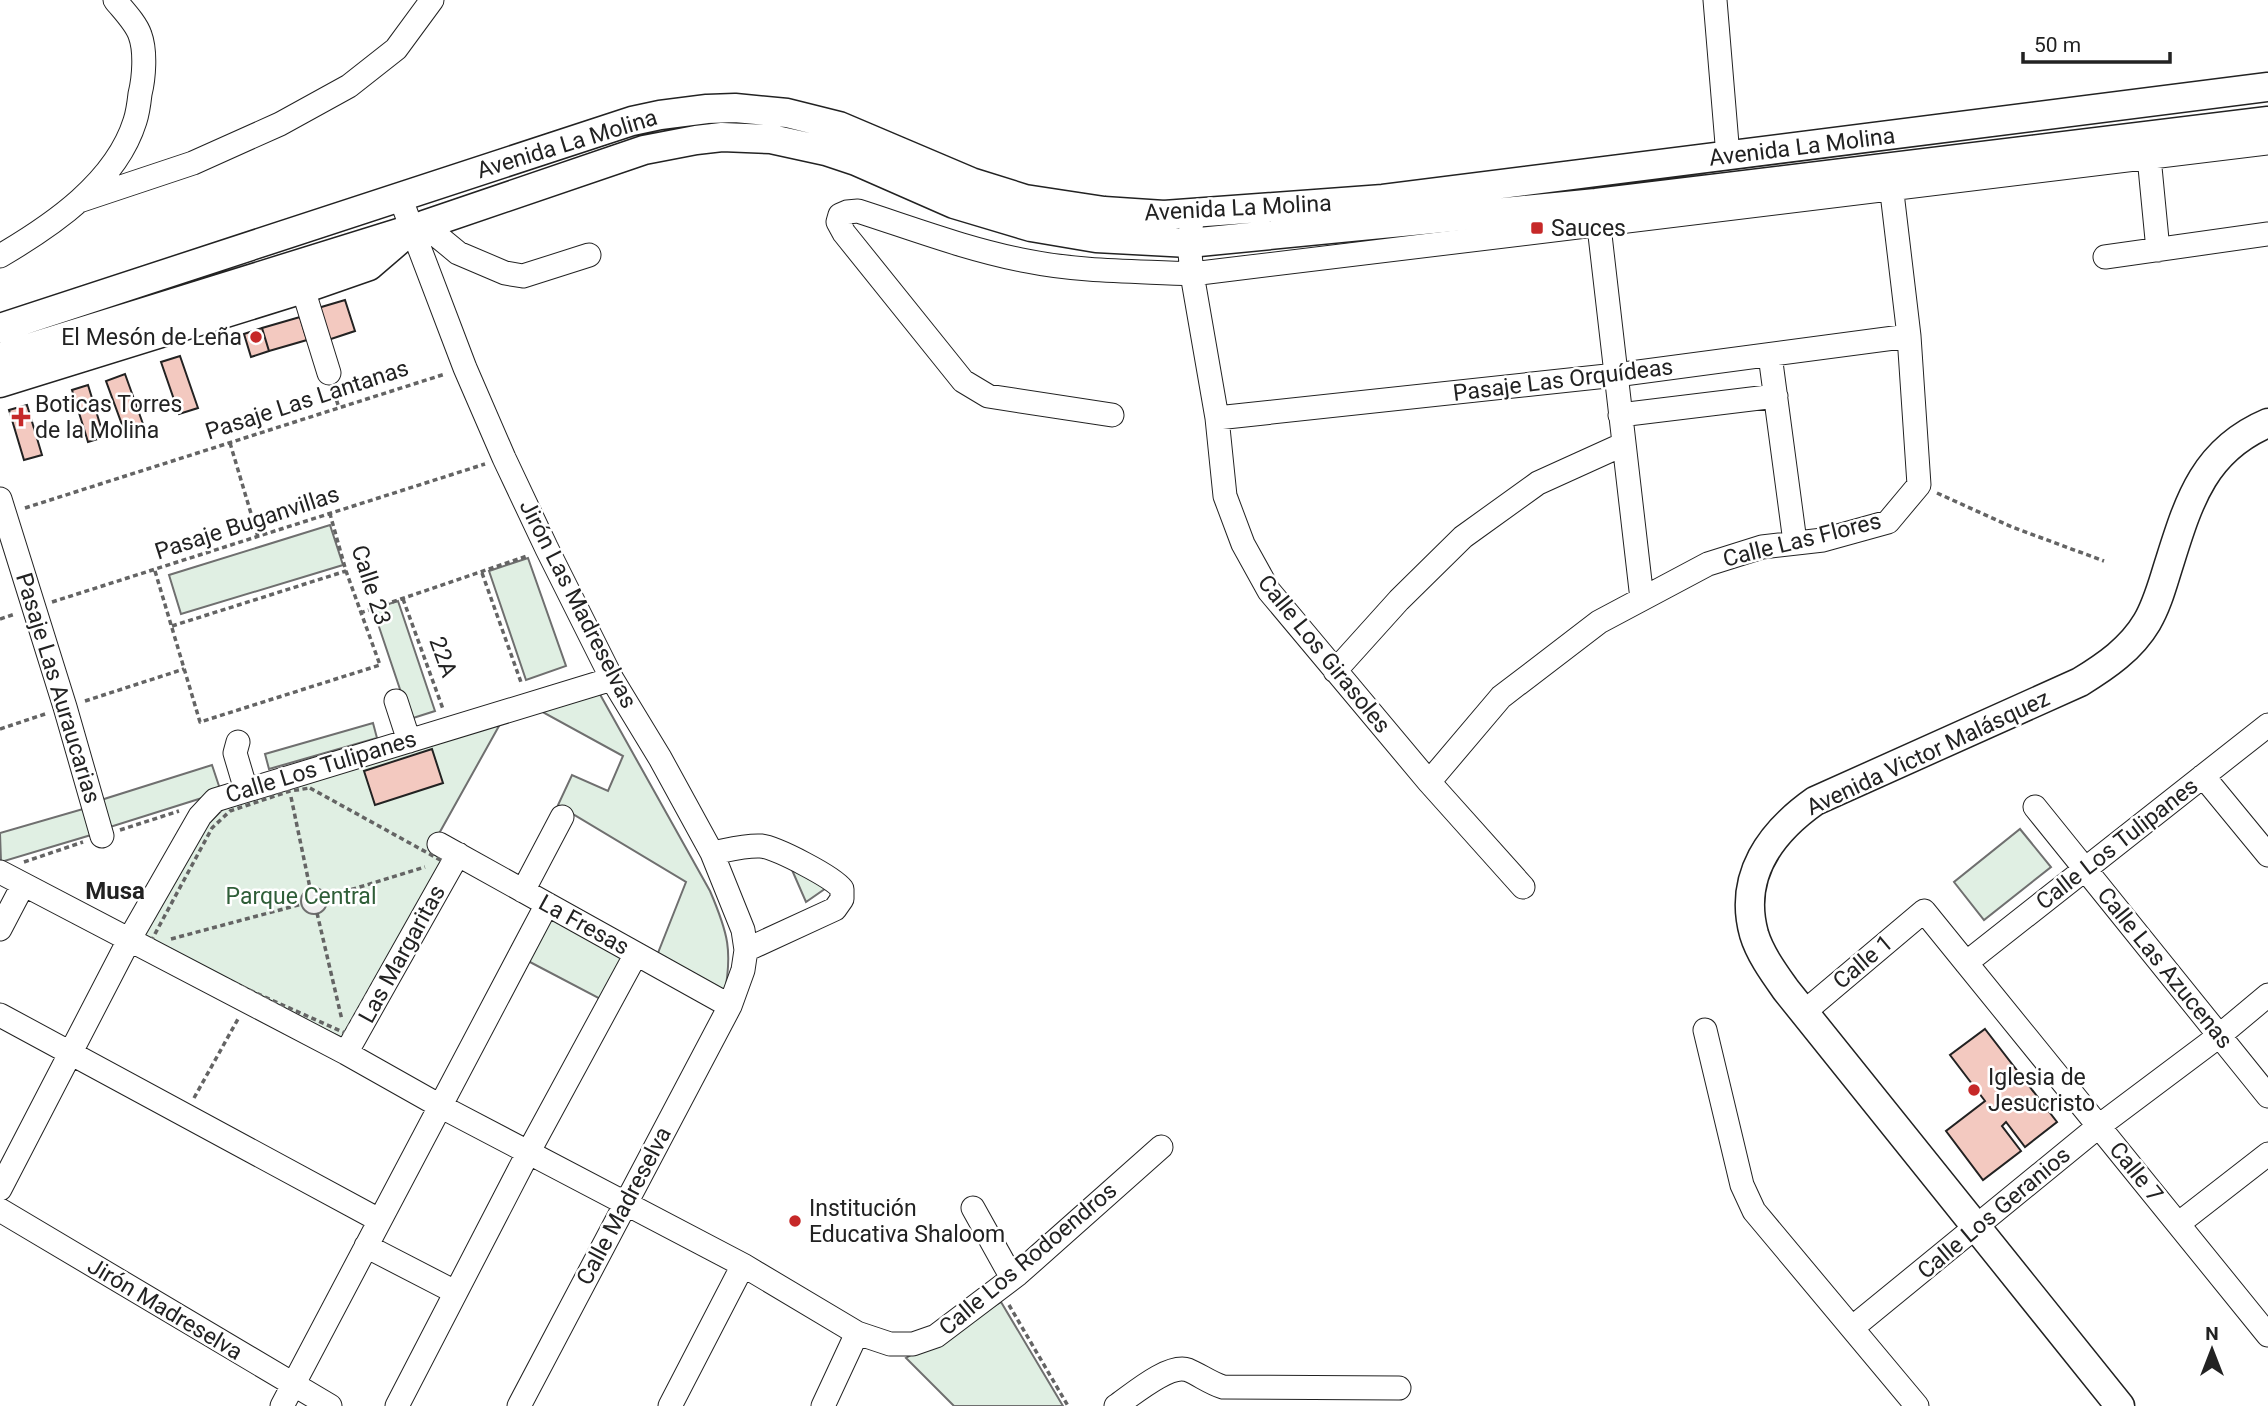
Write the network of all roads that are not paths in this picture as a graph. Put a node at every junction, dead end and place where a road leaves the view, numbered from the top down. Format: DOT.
graph roads {
  1 [pos="115,0"];
  2 [pos="432,0"];
  3 [pos="1715,0"];
  4 [pos="2268,87"];
  5 [pos="2268,121"];
  6 [pos="2268,143"];
  7 [pos="1728,156"];
  8 [pos="2149,158"];
  9 [pos="1890,178"];
  10 [pos="400,197"];
  11 [pos="79,201"];
  12 [pos="1194,213"];
  13 [pos="1597,214"];
  14 [pos="418,227"];
  15 [pos="2268,234"];
  16 [pos="1189,243"];
  17 [pos="2158,250"];
  18 [pos="589,255"];
  19 [pos="0,256"];
  20 [pos="2105,257"];
  21 [pos="1192,274"];
  22 [pos="303,289"];
  23 [pos="0,328"];
  24 [pos="1909,336"];
  25 [pos="1770,355"];
  26 [pos="0,357"];
  27 [pos="329,373"];
  28 [pos="1616,375"];
  29 [pos="0,383"];
  30 [pos="1776,396"];
  31 [pos="1112,415"];
  32 [pos="1620,415"];
  33 [pos="1217,418"];
  34 [pos="2268,423"];
  35 [pos="1624,444"];
  36 [pos="2,507"];
  37 [pos="1795,542"];
  38 [pos="1642,599"];
  39 [pos="1335,671"];
  40 [pos="612,679"];
  41 [pos="397,701"];
  42 [pos="2268,725"];
  43 [pos="409,741"];
  44 [pos="238,742"];
  45 [pos="2203,776"];
  46 [pos="1429,782"];
  47 [pos="246,790"];
  48 [pos="2035,807"];
  49 [pos="562,817"];
  50 [pos="102,836"];
  51 [pos="447,853"];
  52 [pos="712,853"];
  53 [pos="2268,855"];
  54 [pos="2085,869"];
  55 [pos="0,872"];
  56 [pos="23,885"];
  57 [pos="1523,887"];
  58 [pos="523,891"];
  59 [pos="547,904"];
  60 [pos="1924,911"];
  61 [pos="0,929"];
  62 [pos="139,942"];
  63 [pos="746,950"];
  64 [pos="636,954"];
  65 [pos="1966,963"];
  66 [pos="2268,995"];
  67 [pos="730,1006"];
  68 [pos="1803,1013"];
  69 [pos="0,1015"];
  70 [pos="1706,1030"];
  71 [pos="2219,1036"];
  72 [pos="345,1043"];
  73 [pos="70,1052"];
  74 [pos="2268,1096"];
  75 [pos="440,1106"];
  76 [pos="2099,1126"];
  77 [pos="1161,1147"];
  78 [pos="528,1153"];
  79 [pos="2268,1154"];
  80 [pos="0,1189"];
  81 [pos="625,1204"];
  82 [pos="972,1208"];
  83 [pos="0,1210"];
  84 [pos="379,1220"];
  85 [pos="2178,1224"];
  86 [pos="1976,1229"];
  87 [pos="366,1245"];
  88 [pos="743,1265"];
  89 [pos="1006,1283"];
  90 [pos="456,1292"];
  91 [pos="1852,1328"];
  92 [pos="856,1333"];
  93 [pos="2268,1335"];
  94 [pos="1399,1388"];
  95 [pos="287,1396"];
  96 [pos="330,1406"];
  97 [pos="397,1406"];
  98 [pos="519,1406"];
  99 [pos="670,1406"];
  100 [pos="822,1406"];
  101 [pos="1116,1406"];
  102 [pos="1917,1406"];
  103 [pos="2120,1406"];
  1 -- 11 [label="street"];
  2 -- 11 [label="street"];
  3 -- 7 [label="street"];
  4 -- 7 [label="main road, Avenida La Molina"];
  5 -- 9 [label="main road, Avenida La Molina"];
  6 -- 8 [label="street"];
  7 -- 12 [label="main road, Avenida La Molina"];
  8 -- 9 [label="street"];
  8 -- 17 [label="street"];
  9 -- 13 [label="main road, Avenida La Molina"];
  9 -- 24 [label="street"];
  10 -- 12 [label="main road, Avenida La Molina"];
  10 -- 14 [label="street, Jirón Las Madreselvas"];
  10 -- 23 [label="main road, Avenida La Molina"];
  11 -- 19 [label="street"];
  12 -- 16 [label="street, Calle Los Girasoles"];
  13 -- 16 [label="main road, Avenida La Molina"];
  13 -- 21 [label="street"];
  13 -- 28 [label="street"];
  14 -- 16 [label="main road, Avenida La Molina"];
  14 -- 18 [label="street"];
  14 -- 22 [label="main road, Avenida La Molina"];
  14 -- 26 [label="main road, Avenida La Molina"];
  14 -- 40 [label="street, Jirón Las Madreselvas"];
  15 -- 17 [label="street"];
  16 -- 21 [label="street, Calle Los Girasoles"];
  17 -- 20 [label="street"];
  21 -- 31 [label="street"];
  21 -- 33 [label="street, Calle Los Girasoles"];
  22 -- 27 [label="street"];
  22 -- 29 [label="main road, Avenida La Molina"];
  24 -- 25 [label="street, Pasaje Las Orquídeas"];
  24 -- 37 [label="street, Calle Las Flores"];
  25 -- 28 [label="street, Pasaje Las Orquídeas"];
  25 -- 30 [label="street"];
  28 -- 32 [label="street"];
  28 -- 33 [label="street, Pasaje Las Orquídeas"];
  30 -- 32 [label="street"];
  30 -- 37 [label="street"];
  32 -- 35 [label="street"];
  33 -- 39 [label="street, Calle Los Girasoles"];
  34 -- 68 [label="main road, Avenida Victor Malásquez"];
  35 -- 38 [label="street"];
  35 -- 39 [label="street"];
  36 -- 50 [label="street, Pasaje Las Auraucarias"];
  37 -- 38 [label="street, Calle Las Flores"];
  38 -- 46 [label="street, Calle Las Flores"];
  39 -- 46 [label="street, Calle Los Girasoles"];
  40 -- 43 [label="street, Calle Los Tulipanes"];
  40 -- 52 [label="street, Jirón Las Madreselvas"];
  41 -- 43 [label="street"];
  42 -- 45 [label="street, Calle Los Tulipanes"];
  43 -- 47 [label="street, Calle Los Tulipanes"];
  44 -- 47 [label="street"];
  45 -- 53 [label="street"];
  45 -- 54 [label="street, Calle Los Tulipanes"];
  46 -- 57 [label="street, Calle Los Girasoles"];
  47 -- 62 [label="street, Calle Los Tulipanes"];
  48 -- 54 [label="street, Calle Las Azucenas"];
  49 -- 58 [label="street"];
  51 -- 58 [label="street, La Fresas"];
  51 -- 72 [label="street, Las Margaritas"];
  52 -- 63 [label="street, Jirón Las Madreselvas"];
  52 -- 63 [label="street"];
  54 -- 65 [label="street, Calle Los Tulipanes"];
  54 -- 71 [label="street, Calle Las Azucenas"];
  55 -- 56 [label="street, Calle Los Rodoendros"];
  56 -- 61 [label="street"];
  56 -- 62 [label="street, Calle Los Rodoendros"];
  58 -- 59 [label="street, La Fresas"];
  59 -- 64 [label="street, La Fresas"];
  59 -- 75 [label="street"];
  60 -- 65 [label="street, Calle 7"];
  60 -- 68 [label="street, Calle 1"];
  62 -- 72 [label="street, Calle Los Rodoendros"];
  62 -- 73 [label="street, Calle Los Tulipanes"];
  63 -- 67 [label="street, Jirón Las Madreselvas"];
  64 -- 67 [label="street, La Fresas"];
  64 -- 78 [label="street"];
  65 -- 76 [label="street, Calle 7"];
  66 -- 71 [label="street, Calle Los Geranios"];
  67 -- 81 [label="street, Calle Madreselva"];
  68 -- 86 [label="main road, Avenida Victor Malásquez"];
  69 -- 73 [label="street"];
  70 -- 91 [label="street"];
  71 -- 74 [label="street, Calle Las Azucenas"];
  71 -- 76 [label="street, Calle Los Geranios"];
  72 -- 75 [label="street, Calle Los Rodoendros"];
  73 -- 80 [label="street, Calle Los Tulipanes"];
  73 -- 84 [label="street"];
  75 -- 78 [label="street, Calle Los Rodoendros"];
  75 -- 84 [label="street"];
  76 -- 85 [label="street, Calle 7"];
  76 -- 86 [label="street, Calle Los Geranios"];
  77 -- 89 [label="street, Calle Los Rodoendros"];
  78 -- 81 [label="street, Calle Los Rodoendros"];
  78 -- 90 [label="street"];
  79 -- 85 [label="street"];
  81 -- 88 [label="street, Calle Los Rodoendros"];
  81 -- 98 [label="street, Calle Madreselva"];
  82 -- 89 [label="street"];
  83 -- 95 [label="street, Jirón Madreselva"];
  84 -- 87 [label="street"];
  85 -- 93 [label="street, Calle 7"];
  86 -- 91 [label="street, Calle Los Geranios"];
  86 -- 103 [label="main road, Avenida Victor Malásquez"];
  87 -- 90 [label="street"];
  87 -- 95 [label="street"];
  88 -- 92 [label="street, Calle Los Rodoendros"];
  88 -- 99 [label="street"];
  89 -- 92 [label="street, Calle Los Rodoendros"];
  90 -- 97 [label="street"];
  91 -- 102 [label="street"];
  92 -- 100 [label="street"];
  94 -- 101 [label="street"];
  95 -- 96 [label="street, Jirón Madreselva"];
}
